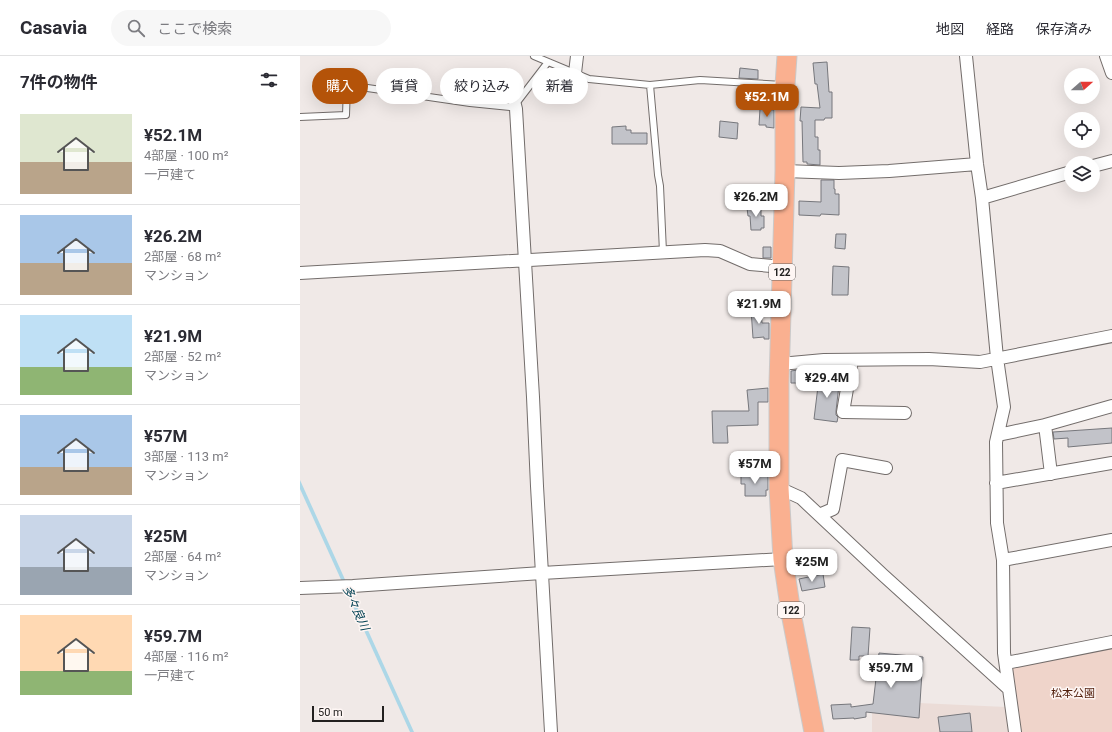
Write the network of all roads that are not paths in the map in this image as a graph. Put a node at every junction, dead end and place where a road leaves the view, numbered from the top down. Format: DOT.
graph roads {
  1 [pos="534,56"];
  2 [pos="577,56"];
  3 [pos="788,56"];
  4 [pos="966,56"];
  5 [pos="1106,56"];
  6 [pos="548,62"];
  7 [pos="563,68"];
  8 [pos="576,68"];
  9 [pos="1112,73"];
  10 [pos="588,79"];
  11 [pos="650,85"];
  12 [pos="786,85"];
  13 [pos="515,105"];
  14 [pos="300,117"];
  15 [pos="1112,161"];
  16 [pos="977,164"];
  17 [pos="1100,164"];
  18 [pos="785,171"];
  19 [pos="1064,174"];
  20 [pos="982,198"];
  21 [pos="664,252"];
  22 [pos="525,261"];
  23 [pos="782,267"];
  24 [pos="300,273"];
  25 [pos="1112,336"];
  26 [pos="997,358"];
  27 [pos="852,360"];
  28 [pos="780,364"];
  29 [pos="1112,406"];
  30 [pos="905,413"];
  31 [pos="1045,425"];
  32 [pos="998,435"];
  33 [pos="1112,463"];
  34 [pos="886,468"];
  35 [pos="1051,474"];
  36 [pos="996,483"];
  37 [pos="778,488"];
  38 [pos="819,515"];
  39 [pos="1112,540"];
  40 [pos="783,559"];
  41 [pos="1003,560"];
  42 [pos="542,573"];
  43 [pos="300,588"];
  44 [pos="1112,642"];
  45 [pos="1006,663"];
  46 [pos="1009,689"];
  47 [pos="551,732"];
  48 [pos="814,732"];
  49 [pos="1015,732"];
  1 -- 6 [label="lane"];
  2 -- 8 [label="street"];
  3 -- 12 [label="highway, 122"];
  4 -- 16 [label="street"];
  5 -- 9 [label="street"];
  6 -- 7 [label="lane"];
  6 -- 13 [label="lane"];
  10 -- 11 [label="lane"];
  11 -- 12 [label="lane"];
  11 -- 21 [label="lane"];
  12 -- 18 [label="highway, 122"];
  13 -- 14 [label="lane"];
  13 -- 22 [label="street"];
  15 -- 17 [label="street"];
  16 -- 18 [label="street"];
  16 -- 20 [label="street"];
  18 -- 23 [label="highway, 122"];
  19 -- 20 [label="street"];
  20 -- 26 [label="street"];
  21 -- 22 [label="street"];
  21 -- 23 [label="street"];
  22 -- 24 [label="street"];
  22 -- 42 [label="street"];
  23 -- 28 [label="highway, 122"];
  25 -- 26 [label="street"];
  26 -- 27 [label="street"];
  26 -- 32 [label="street"];
  27 -- 28 [label="street"];
  27 -- 30 [label="street"];
  28 -- 37 [label="highway, 122"];
  29 -- 31 [label="street"];
  31 -- 32 [label="street"];
  31 -- 35 [label="street"];
  32 -- 36 [label="street"];
  33 -- 35 [label="street"];
  34 -- 38 [label="street"];
  35 -- 36 [label="street"];
  36 -- 41 [label="street"];
  37 -- 38 [label="street"];
  37 -- 40 [label="highway, 122"];
  38 -- 46 [label="street"];
  39 -- 41 [label="street"];
  40 -- 42 [label="street"];
  40 -- 48 [label="highway, 122"];
  41 -- 45 [label="street"];
  42 -- 43 [label="street"];
  42 -- 47 [label="street"];
  44 -- 45 [label="street"];
  45 -- 46 [label="street"];
  46 -- 49 [label="street"];
}
